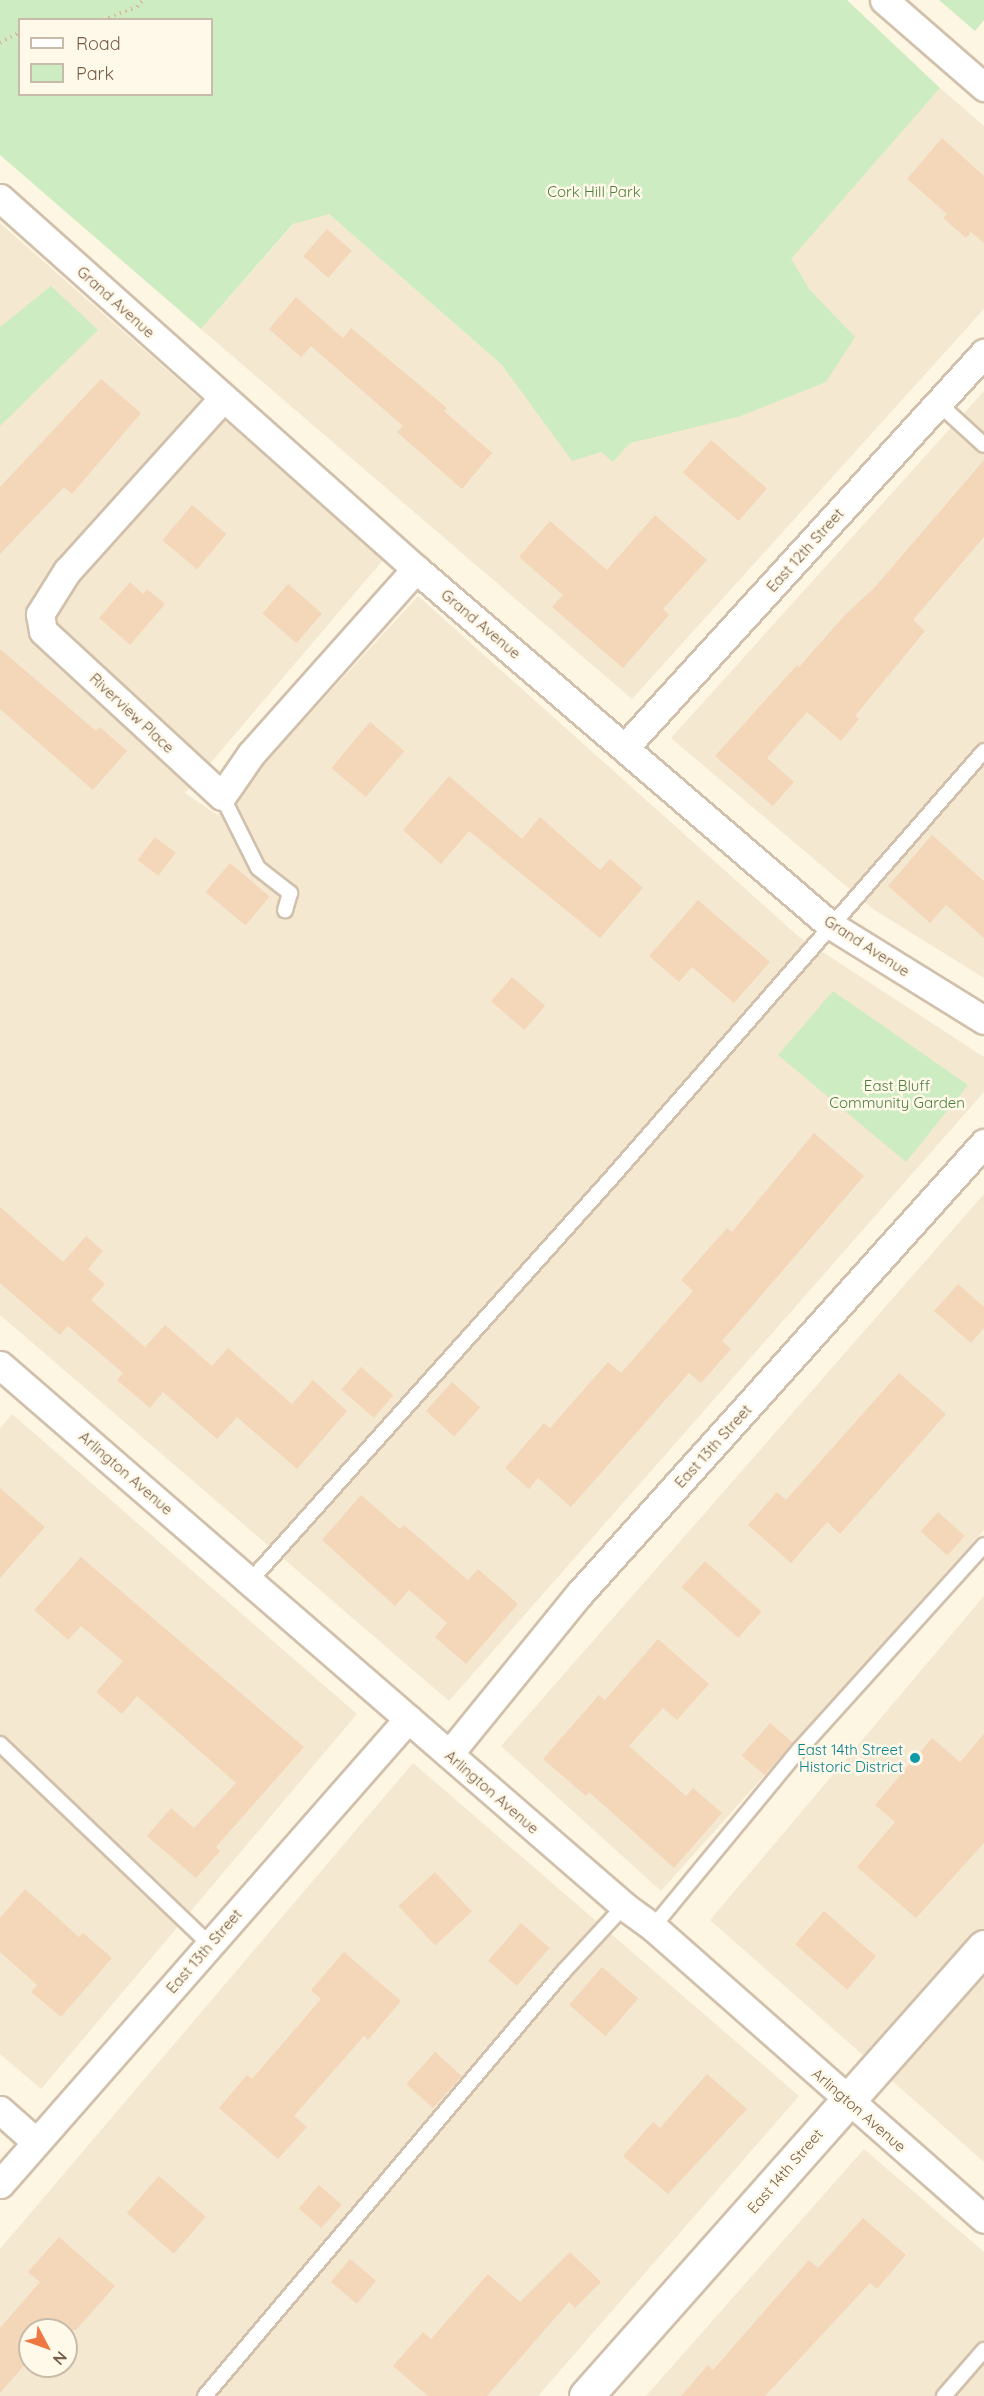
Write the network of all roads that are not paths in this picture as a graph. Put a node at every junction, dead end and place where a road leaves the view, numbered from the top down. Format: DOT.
graph roads {
  1 [pos="884,0"];
  2 [pos="984,87"];
  3 [pos="0,198"];
  4 [pos="984,353"];
  5 [pos="223,398"];
  6 [pos="938,404"];
  7 [pos="984,445"];
  8 [pos="416,569"];
  9 [pos="626,746"];
  10 [pos="984,751"];
  11 [pos="222,796"];
  12 [pos="285,910"];
  13 [pos="829,924"];
  14 [pos="984,1020"];
  15 [pos="984,1143"];
  16 [pos="5,1379"];
  17 [pos="984,1545"];
  18 [pos="251,1580"];
  19 [pos="408,1719"];
  20 [pos="0,1744"];
  21 [pos="449,1754"];
  22 [pos="624,1906"];
  23 [pos="653,1927"];
  24 [pos="209,1944"];
  25 [pos="984,1947"];
  26 [pos="847,2101"];
  27 [pos="0,2110"];
  28 [pos="36,2142"];
  29 [pos="0,2184"];
  30 [pos="984,2219"];
  31 [pos="984,2350"];
  32 [pos="205,2396"];
  33 [pos="586,2396"];
  34 [pos="944,2396"];
  1 -- 2 [label="street"];
  3 -- 5 [label="street, Grand Avenue"];
  4 -- 6 [label="street, East 12th Street"];
  5 -- 8 [label="street, Grand Avenue"];
  5 -- 11 [label="street, Riverview Place"];
  6 -- 7 [label="lane"];
  6 -- 9 [label="street, East 12th Street"];
  8 -- 9 [label="street, Grand Avenue"];
  8 -- 11 [label="street"];
  9 -- 13 [label="street, Grand Avenue"];
  10 -- 13 [label="lane"];
  11 -- 12 [label="lane"];
  13 -- 14 [label="street, Grand Avenue"];
  13 -- 18 [label="lane"];
  15 -- 21 [label="street, East 13th Street"];
  16 -- 18 [label="street, Arlington Avenue"];
  17 -- 23 [label="lane"];
  18 -- 19 [label="street, Arlington Avenue"];
  19 -- 21 [label="street, Arlington Avenue"];
  19 -- 24 [label="street, East 13th Street"];
  20 -- 24 [label="lane"];
  21 -- 22 [label="street, Arlington Avenue"];
  22 -- 23 [label="street, Arlington Avenue"];
  22 -- 32 [label="lane"];
  23 -- 26 [label="street, Arlington Avenue"];
  24 -- 28 [label="street, East 13th Street"];
  25 -- 26 [label="street, East 14th Street"];
  26 -- 30 [label="street, Arlington Avenue"];
  26 -- 33 [label="street, East 14th Street"];
  27 -- 28 [label="street"];
  28 -- 29 [label="street, East 13th Street"];
  31 -- 34 [label="lane"];
}
